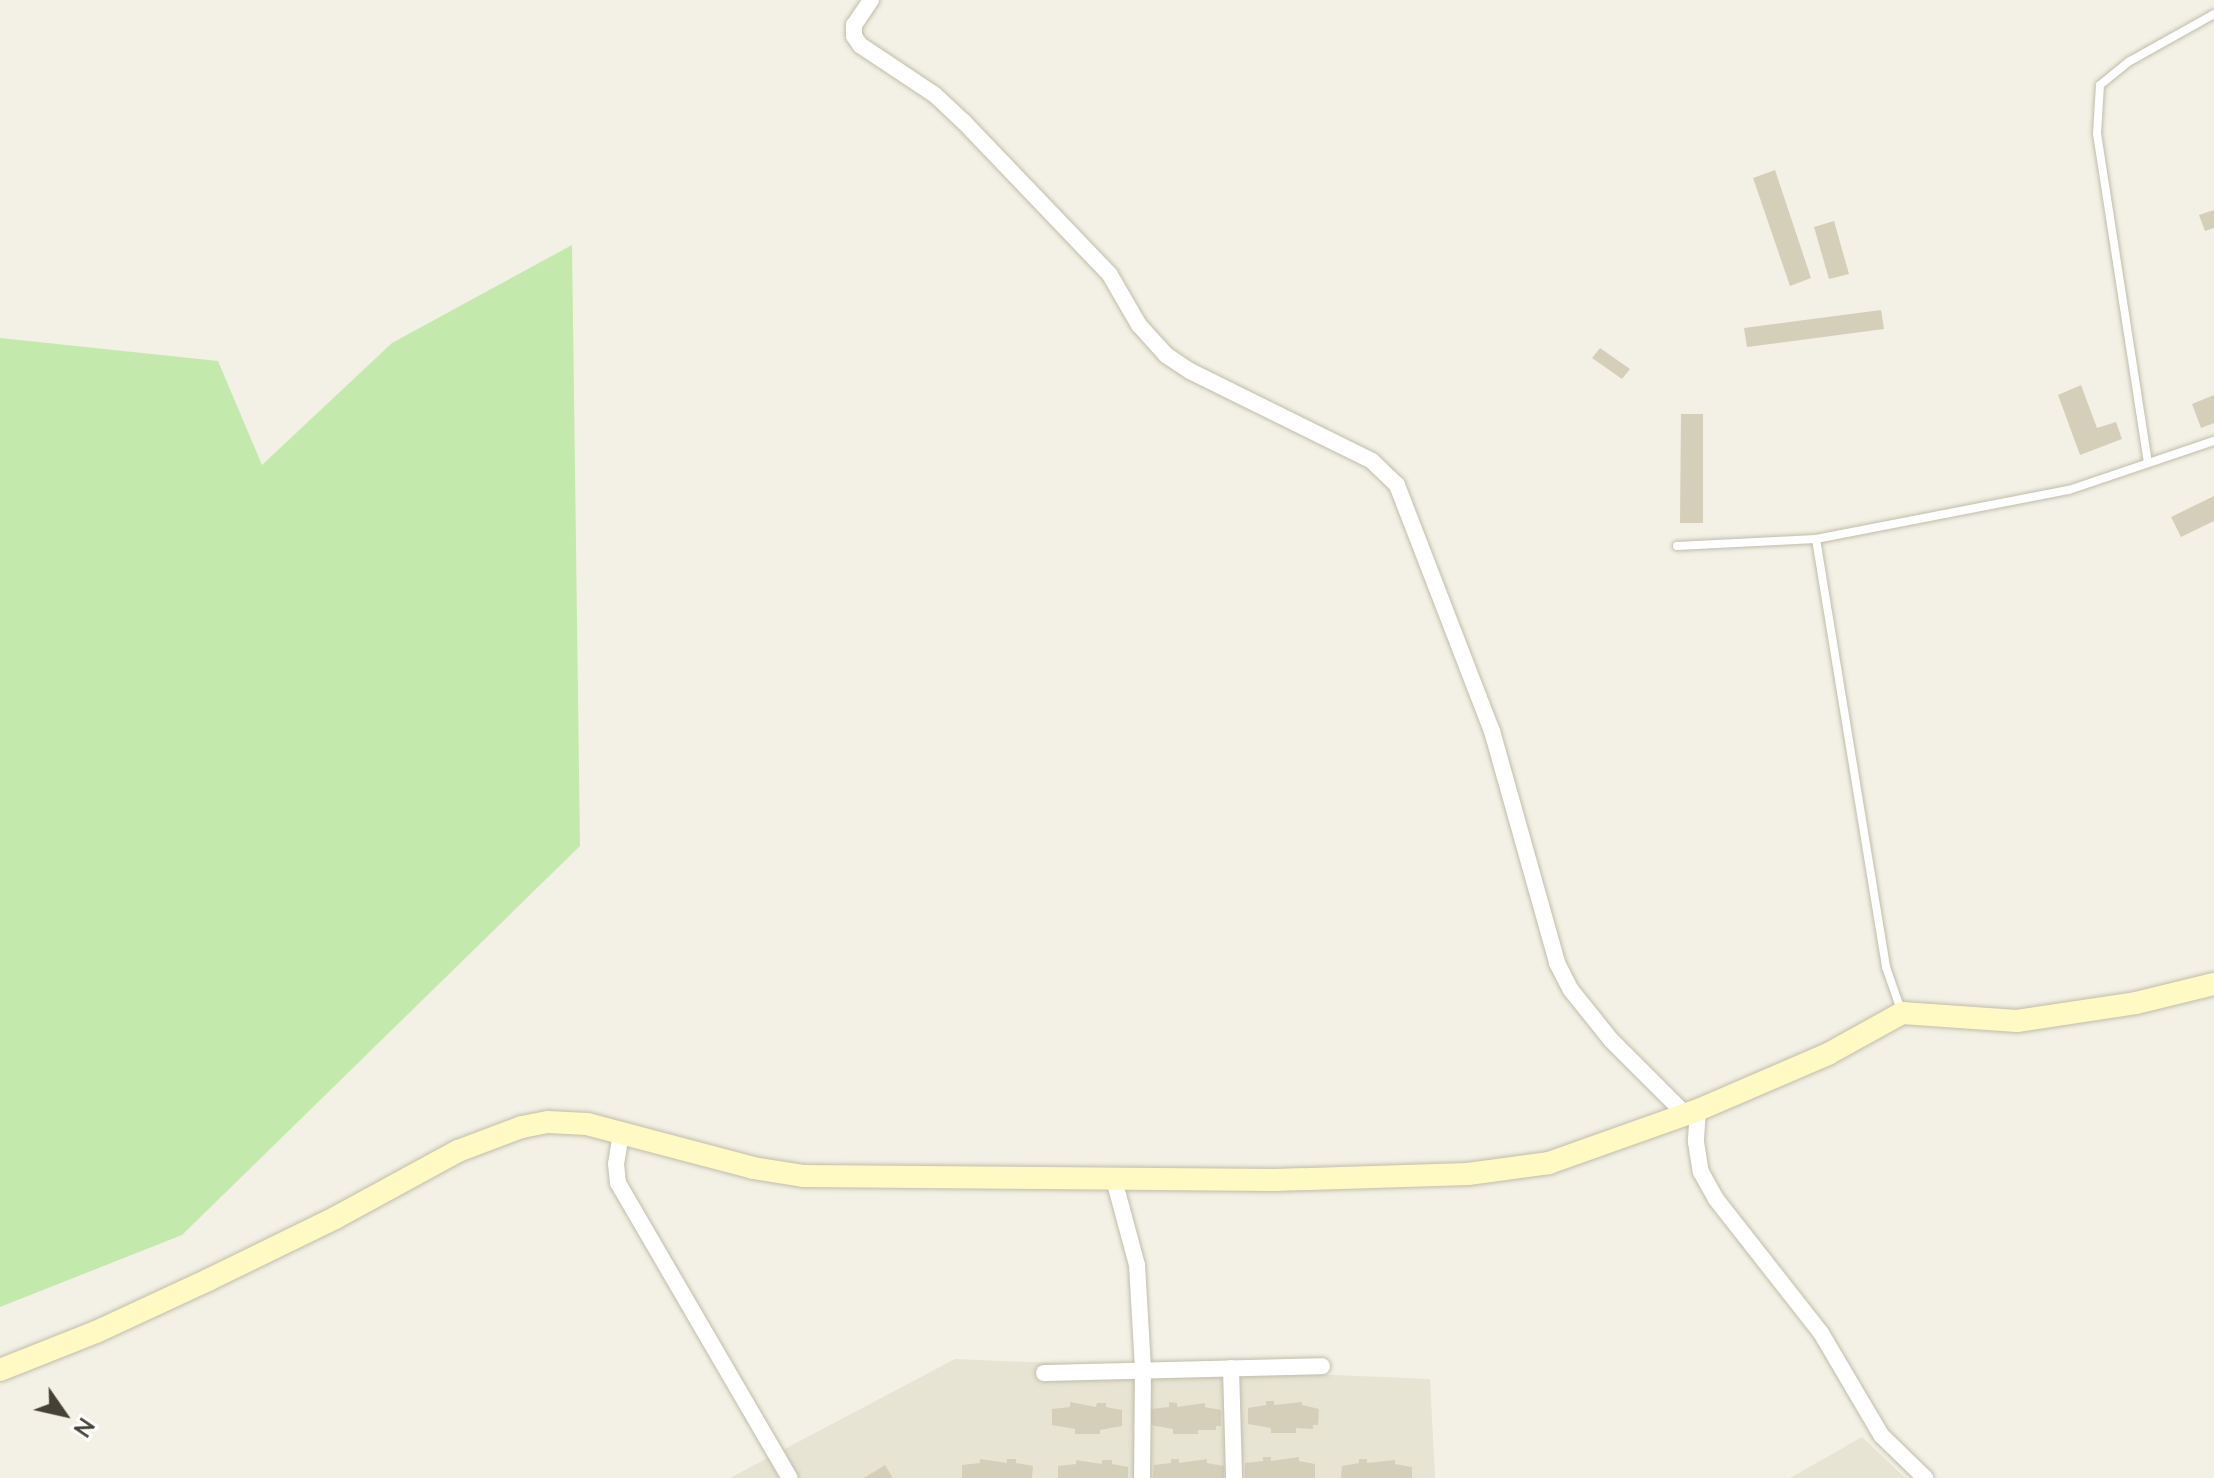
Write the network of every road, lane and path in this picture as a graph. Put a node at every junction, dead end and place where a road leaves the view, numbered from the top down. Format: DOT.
graph roads {
  1 [pos="871,0"];
  2 [pos="2214,14"];
  3 [pos="2214,441"];
  4 [pos="2148,463"];
  5 [pos="1816,539"];
  6 [pos="1677,546"];
  7 [pos="2214,984"];
  8 [pos="1902,1013"];
  9 [pos="1692,1113"];
  10 [pos="621,1133"];
  11 [pos="1113,1176"];
  12 [pos="1322,1366"];
  13 [pos="1231,1368"];
  14 [pos="0,1370"];
  15 [pos="1143,1370"];
  16 [pos="1044,1373"];
  17 [pos="790,1478"];
  18 [pos="1142,1478"];
  19 [pos="1234,1478"];
  20 [pos="1925,1478"];
  1 -- 9 [label="street"];
  2 -- 4 [label="lane"];
  3 -- 4 [label="lane"];
  4 -- 5 [label="lane"];
  5 -- 6 [label="lane"];
  5 -- 8 [label="lane"];
  7 -- 8 [label="street"];
  8 -- 9 [label="street"];
  9 -- 11 [label="street"];
  9 -- 20 [label="street"];
  10 -- 11 [label="street"];
  10 -- 14 [label="street"];
  10 -- 17 [label="street"];
  11 -- 15 [label="street"];
  12 -- 13 [label="street"];
  13 -- 15 [label="street"];
  13 -- 19 [label="street"];
  15 -- 16 [label="street"];
  15 -- 18 [label="street"];
}
